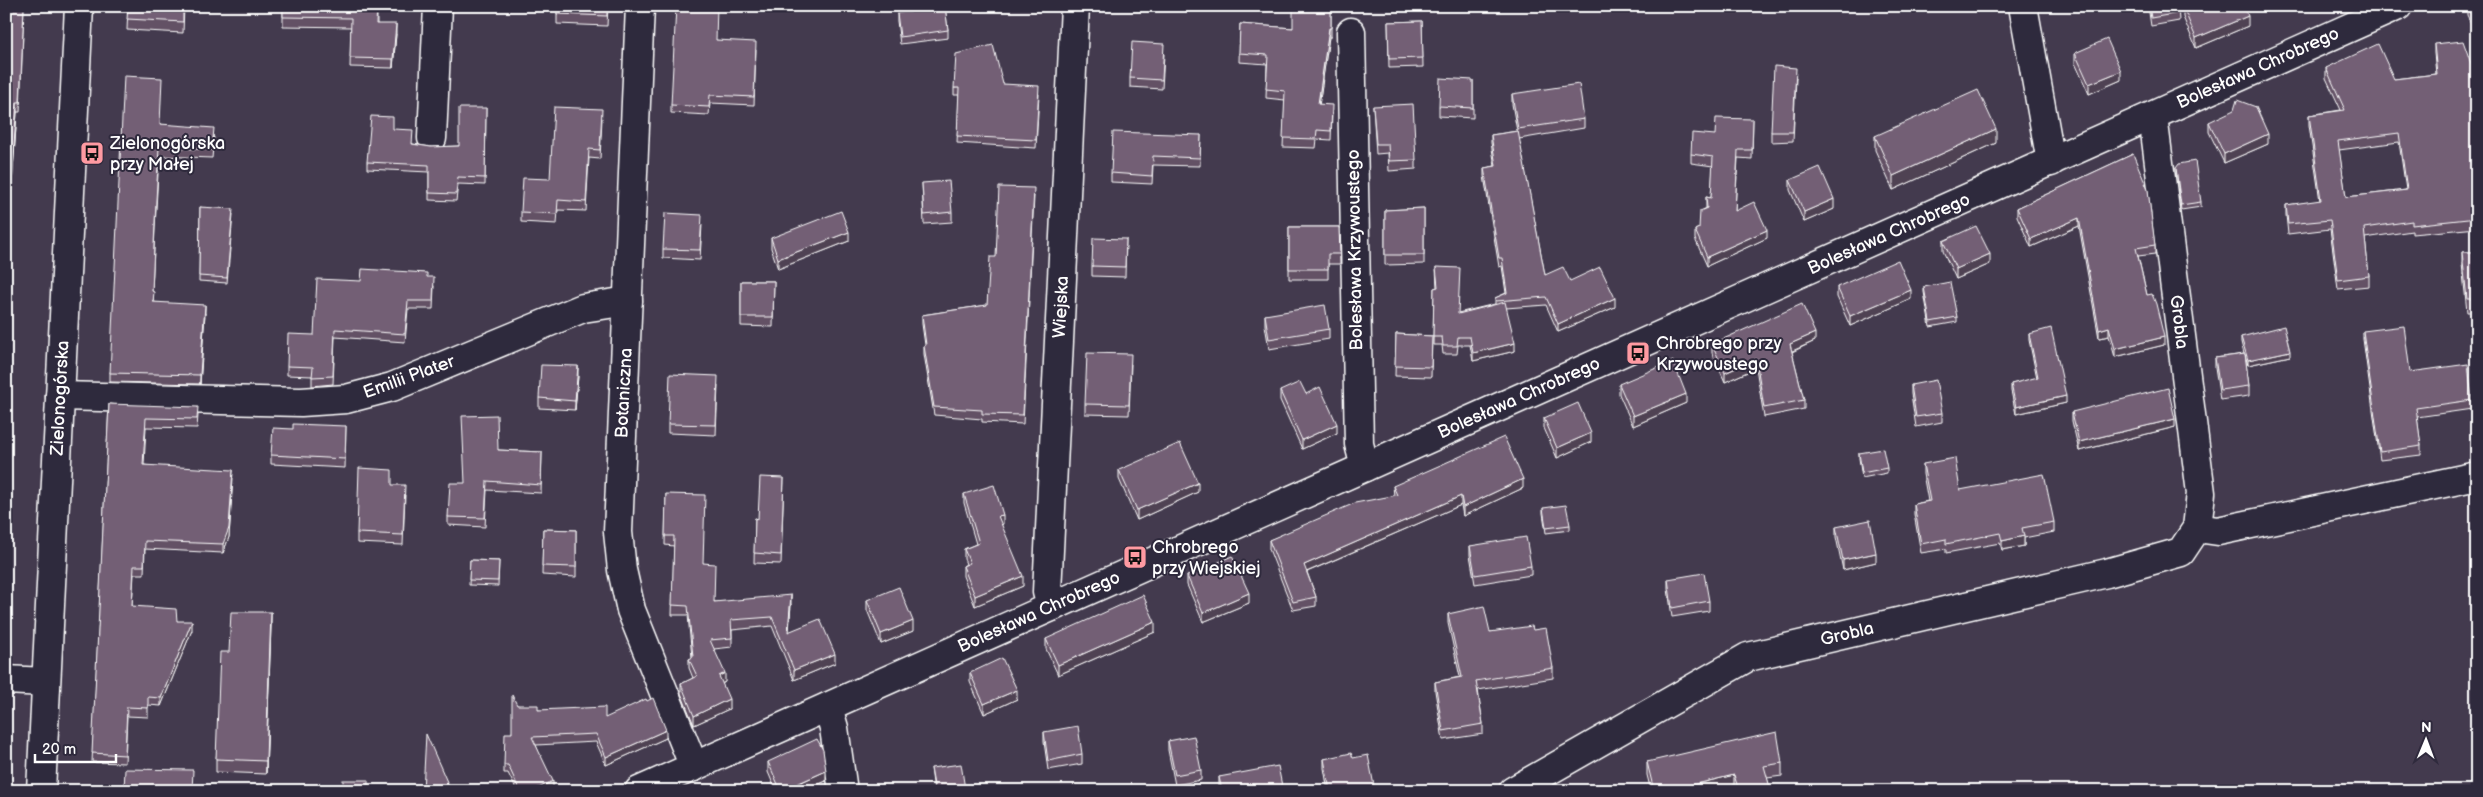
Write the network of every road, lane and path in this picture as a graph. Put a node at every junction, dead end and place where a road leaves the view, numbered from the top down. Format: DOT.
graph roads {
  1 [pos="79,6"];
  2 [pos="438,6"];
  3 [pos="640,6"];
  4 [pos="1075,6"];
  5 [pos="2022,6"];
  6 [pos="2398,6"];
  7 [pos="1351,32"];
  8 [pos="2153,116"];
  9 [pos="432,138"];
  10 [pos="2051,162"];
  11 [pos="628,301"];
  12 [pos="60,396"];
  13 [pos="1364,467"];
  14 [pos="2477,476"];
  15 [pos="2197,528"];
  16 [pos="1051,607"];
  17 [pos="6,680"];
  18 [pos="45,682"];
  19 [pos="828,707"];
  20 [pos="694,767"];
  21 [pos="40,791"];
  22 [pos="639,791"];
  23 [pos="843,791"];
  24 [pos="1512,791"];
  1 -- 12 [label="street, Zielonogórska"];
  2 -- 9 [label="street"];
  3 -- 11 [label="street, Botaniczna"];
  4 -- 16 [label="street, Wiejska"];
  5 -- 10 [label="street"];
  6 -- 8 [label="street, Bolesława Chrobrego"];
  7 -- 13 [label="street, Bolesława Krzywoustego"];
  8 -- 10 [label="street, Bolesława Chrobrego"];
  8 -- 15 [label="street, Grobla"];
  10 -- 13 [label="street, Bolesława Chrobrego"];
  11 -- 12 [label="street, Emilii Plater"];
  11 -- 20 [label="street, Botaniczna"];
  12 -- 18 [label="street, Zielonogórska"];
  13 -- 16 [label="street, Bolesława Chrobrego"];
  14 -- 15 [label="street"];
  15 -- 24 [label="street, Grobla"];
  16 -- 19 [label="street, Bolesława Chrobrego"];
  17 -- 18 [label="street"];
  18 -- 21 [label="street, Zielonogórska"];
  19 -- 20 [label="street, Bolesława Chrobrego"];
  19 -- 23 [label="street"];
  20 -- 22 [label="street, Bolesława Chrobrego"];
}
